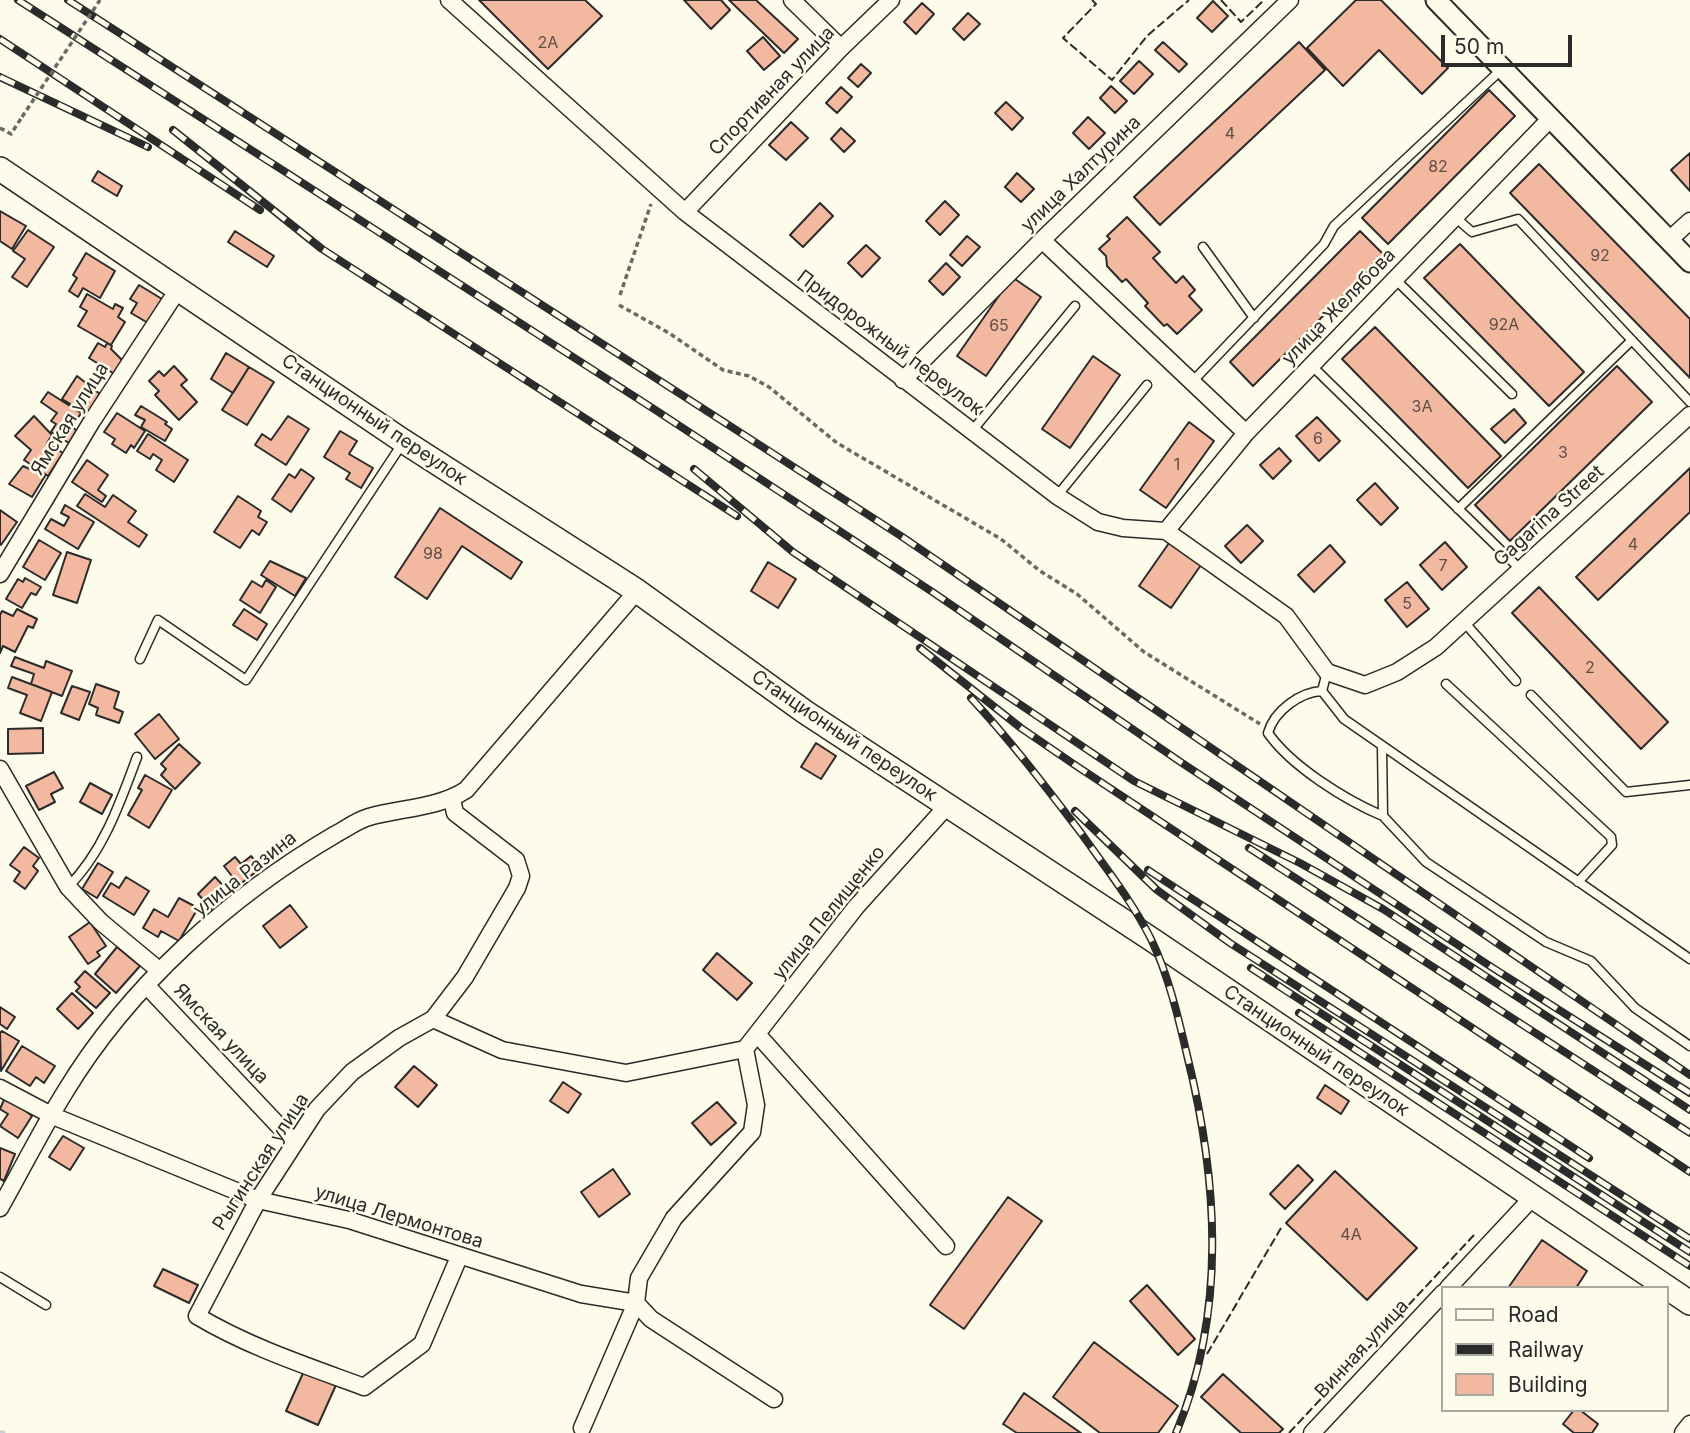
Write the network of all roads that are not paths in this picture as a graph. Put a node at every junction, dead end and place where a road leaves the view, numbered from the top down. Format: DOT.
graph roads {
  1 [pos="449,0"];
  2 [pos="792,0"];
  3 [pos="891,0"];
  4 [pos="1290,0"];
  5 [pos="1436,0"];
  6 [pos="841,47"];
  7 [pos="1502,69"];
  8 [pos="1550,118"];
  9 [pos="0,169"];
  10 [pos="685,212"];
  11 [pos="1455,217"];
  12 [pos="1690,221"];
  13 [pos="1042,240"];
  14 [pos="1669,240"];
  15 [pos="1203,247"];
  16 [pos="1690,262"];
  17 [pos="1395,279"];
  18 [pos="179,288"];
  19 [pos="1075,306"];
  20 [pos="1254,318"];
  21 [pos="1632,340"];
  22 [pos="1312,366"];
  23 [pos="903,380"];
  24 [pos="1192,382"];
  25 [pos="1147,385"];
  26 [pos="1512,394"];
  27 [pos="1690,402"];
  28 [pos="1690,415"];
  29 [pos="972,431"];
  30 [pos="1246,433"];
  31 [pos="403,441"];
  32 [pos="1057,496"];
  33 [pos="1458,509"];
  34 [pos="1166,531"];
  35 [pos="1521,570"];
  36 [pos="0,574"];
  37 [pos="637,591"];
  38 [pos="1464,622"];
  39 [pos="141,659"];
  40 [pos="1327,672"];
  41 [pos="1516,681"];
  42 [pos="1446,684"];
  43 [pos="1322,691"];
  44 [pos="1531,695"];
  45 [pos="1382,747"];
  46 [pos="137,757"];
  47 [pos="0,769"];
  48 [pos="1690,785"];
  49 [pos="452,799"];
  50 [pos="947,806"];
  51 [pos="1383,816"];
  52 [pos="1578,882"];
  53 [pos="68,887"];
  54 [pos="1690,959"];
  55 [pos="160,971"];
  56 [pos="146,985"];
  57 [pos="433,1019"];
  58 [pos="758,1035"];
  59 [pos="1690,1046"];
  60 [pos="745,1049"];
  61 [pos="0,1088"];
  62 [pos="53,1116"];
  63 [pos="294,1142"];
  64 [pos="1532,1198"];
  65 [pos="258,1200"];
  66 [pos="0,1208"];
  67 [pos="946,1246"];
  68 [pos="459,1257"];
  69 [pos="0,1277"];
  70 [pos="1450,1286"];
  71 [pos="1664,1286"];
  72 [pos="1669,1289"];
  73 [pos="1442,1294"];
  74 [pos="636,1303"];
  75 [pos="1690,1303"];
  76 [pos="46,1305"];
  77 [pos="774,1399"];
  78 [pos="1690,1424"];
  79 [pos="582,1428"];
  80 [pos="1312,1433"];
  81 [pos="1683,1433"];
  1 -- 10 [label="street, Придорожный переулок"];
  2 -- 6 [label="street"];
  3 -- 6 [label="street, Спортивная улица"];
  4 -- 13 [label="street, улица Халтурина"];
  5 -- 7 [label="street"];
  6 -- 10 [label="street, Спортивная улица"];
  7 -- 8 [label="street"];
  7 -- 20 [label="lane"];
  8 -- 11 [label="street, улица Желябова"];
  8 -- 14 [label="street"];
  9 -- 18 [label="main road, Станционный переулок"];
  10 -- 23 [label="street, Придорожный переулок"];
  11 -- 17 [label="street, улица Желябова"];
  11 -- 21 [label="lane"];
  12 -- 14 [label="street"];
  13 -- 23 [label="street, улица Халтурина"];
  13 -- 24 [label="street"];
  14 -- 16 [label="street"];
  15 -- 20 [label="lane"];
  17 -- 22 [label="street, улица Желябова"];
  17 -- 26 [label="lane"];
  18 -- 31 [label="main road, Станционный переулок"];
  18 -- 36 [label="street, Ямская улица"];
  19 -- 29 [label="lane"];
  20 -- 24 [label="lane"];
  21 -- 27 [label="lane"];
  21 -- 33 [label="lane"];
  22 -- 30 [label="street, улица Желябова"];
  22 -- 33 [label="lane"];
  23 -- 29 [label="street, Придорожный переулок"];
  24 -- 30 [label="street"];
  25 -- 32 [label="lane"];
  28 -- 35 [label="street, Gagarina Street"];
  29 -- 32 [label="street, Придорожный переулок"];
  30 -- 34 [label="street, улица Желябова"];
  31 -- 37 [label="main road, Станционный переулок"];
  31 -- 39 [label="lane"];
  32 -- 34 [label="street, Придорожный переулок"];
  33 -- 35 [label="lane"];
  34 -- 40 [label="street"];
  35 -- 38 [label="street, Gagarina Street"];
  37 -- 49 [label="street, улица Разина"];
  37 -- 50 [label="main road, Станционный переулок"];
  38 -- 40 [label="street, Gagarina Street"];
  38 -- 41 [label="lane"];
  40 -- 43 [label="lane"];
  42 -- 52 [label="lane"];
  43 -- 45 [label="lane"];
  43 -- 51 [label="lane"];
  44 -- 48 [label="lane"];
  45 -- 51 [label="lane"];
  45 -- 52 [label="lane"];
  46 -- 53 [label="lane"];
  47 -- 53 [label="street, Ямская улица"];
  49 -- 55 [label="street, улица Разина"];
  49 -- 57 [label="street, Рыгинская улица"];
  50 -- 58 [label="street, улица Пелищенко"];
  50 -- 64 [label="main road, Станционный переулок"];
  51 -- 59 [label="lane"];
  52 -- 54 [label="lane"];
  53 -- 55 [label="street, Ямская улица"];
  55 -- 56 [label="street, улица Разина"];
  56 -- 62 [label="street, улица Разина"];
  56 -- 63 [label="street, Ямская улица"];
  57 -- 60 [label="street"];
  57 -- 63 [label="street, Рыгинская улица"];
  58 -- 60 [label="street, улица Пелищенко"];
  58 -- 67 [label="street"];
  60 -- 74 [label="street"];
  61 -- 62 [label="street, улица Лермонтова"];
  62 -- 65 [label="street, улица Лермонтова"];
  62 -- 66 [label="street, улица Разина"];
  63 -- 65 [label="street, Рыгинская улица"];
  64 -- 70 [label="street"];
  64 -- 71 [label="main road, Станционный переулок"];
  65 -- 68 [label="street, улица Лермонтова"];
  65 -- 68 [label="street, Рыгинская улица"];
  68 -- 74 [label="street, улица Лермонтова"];
  69 -- 76 [label="lane"];
  72 -- 75 [label="main road, Станционный переулок"];
  73 -- 80 [label="street, Винная улица"];
  74 -- 77 [label="street"];
  74 -- 79 [label="street"];
  78 -- 81 [label="street"];
}
